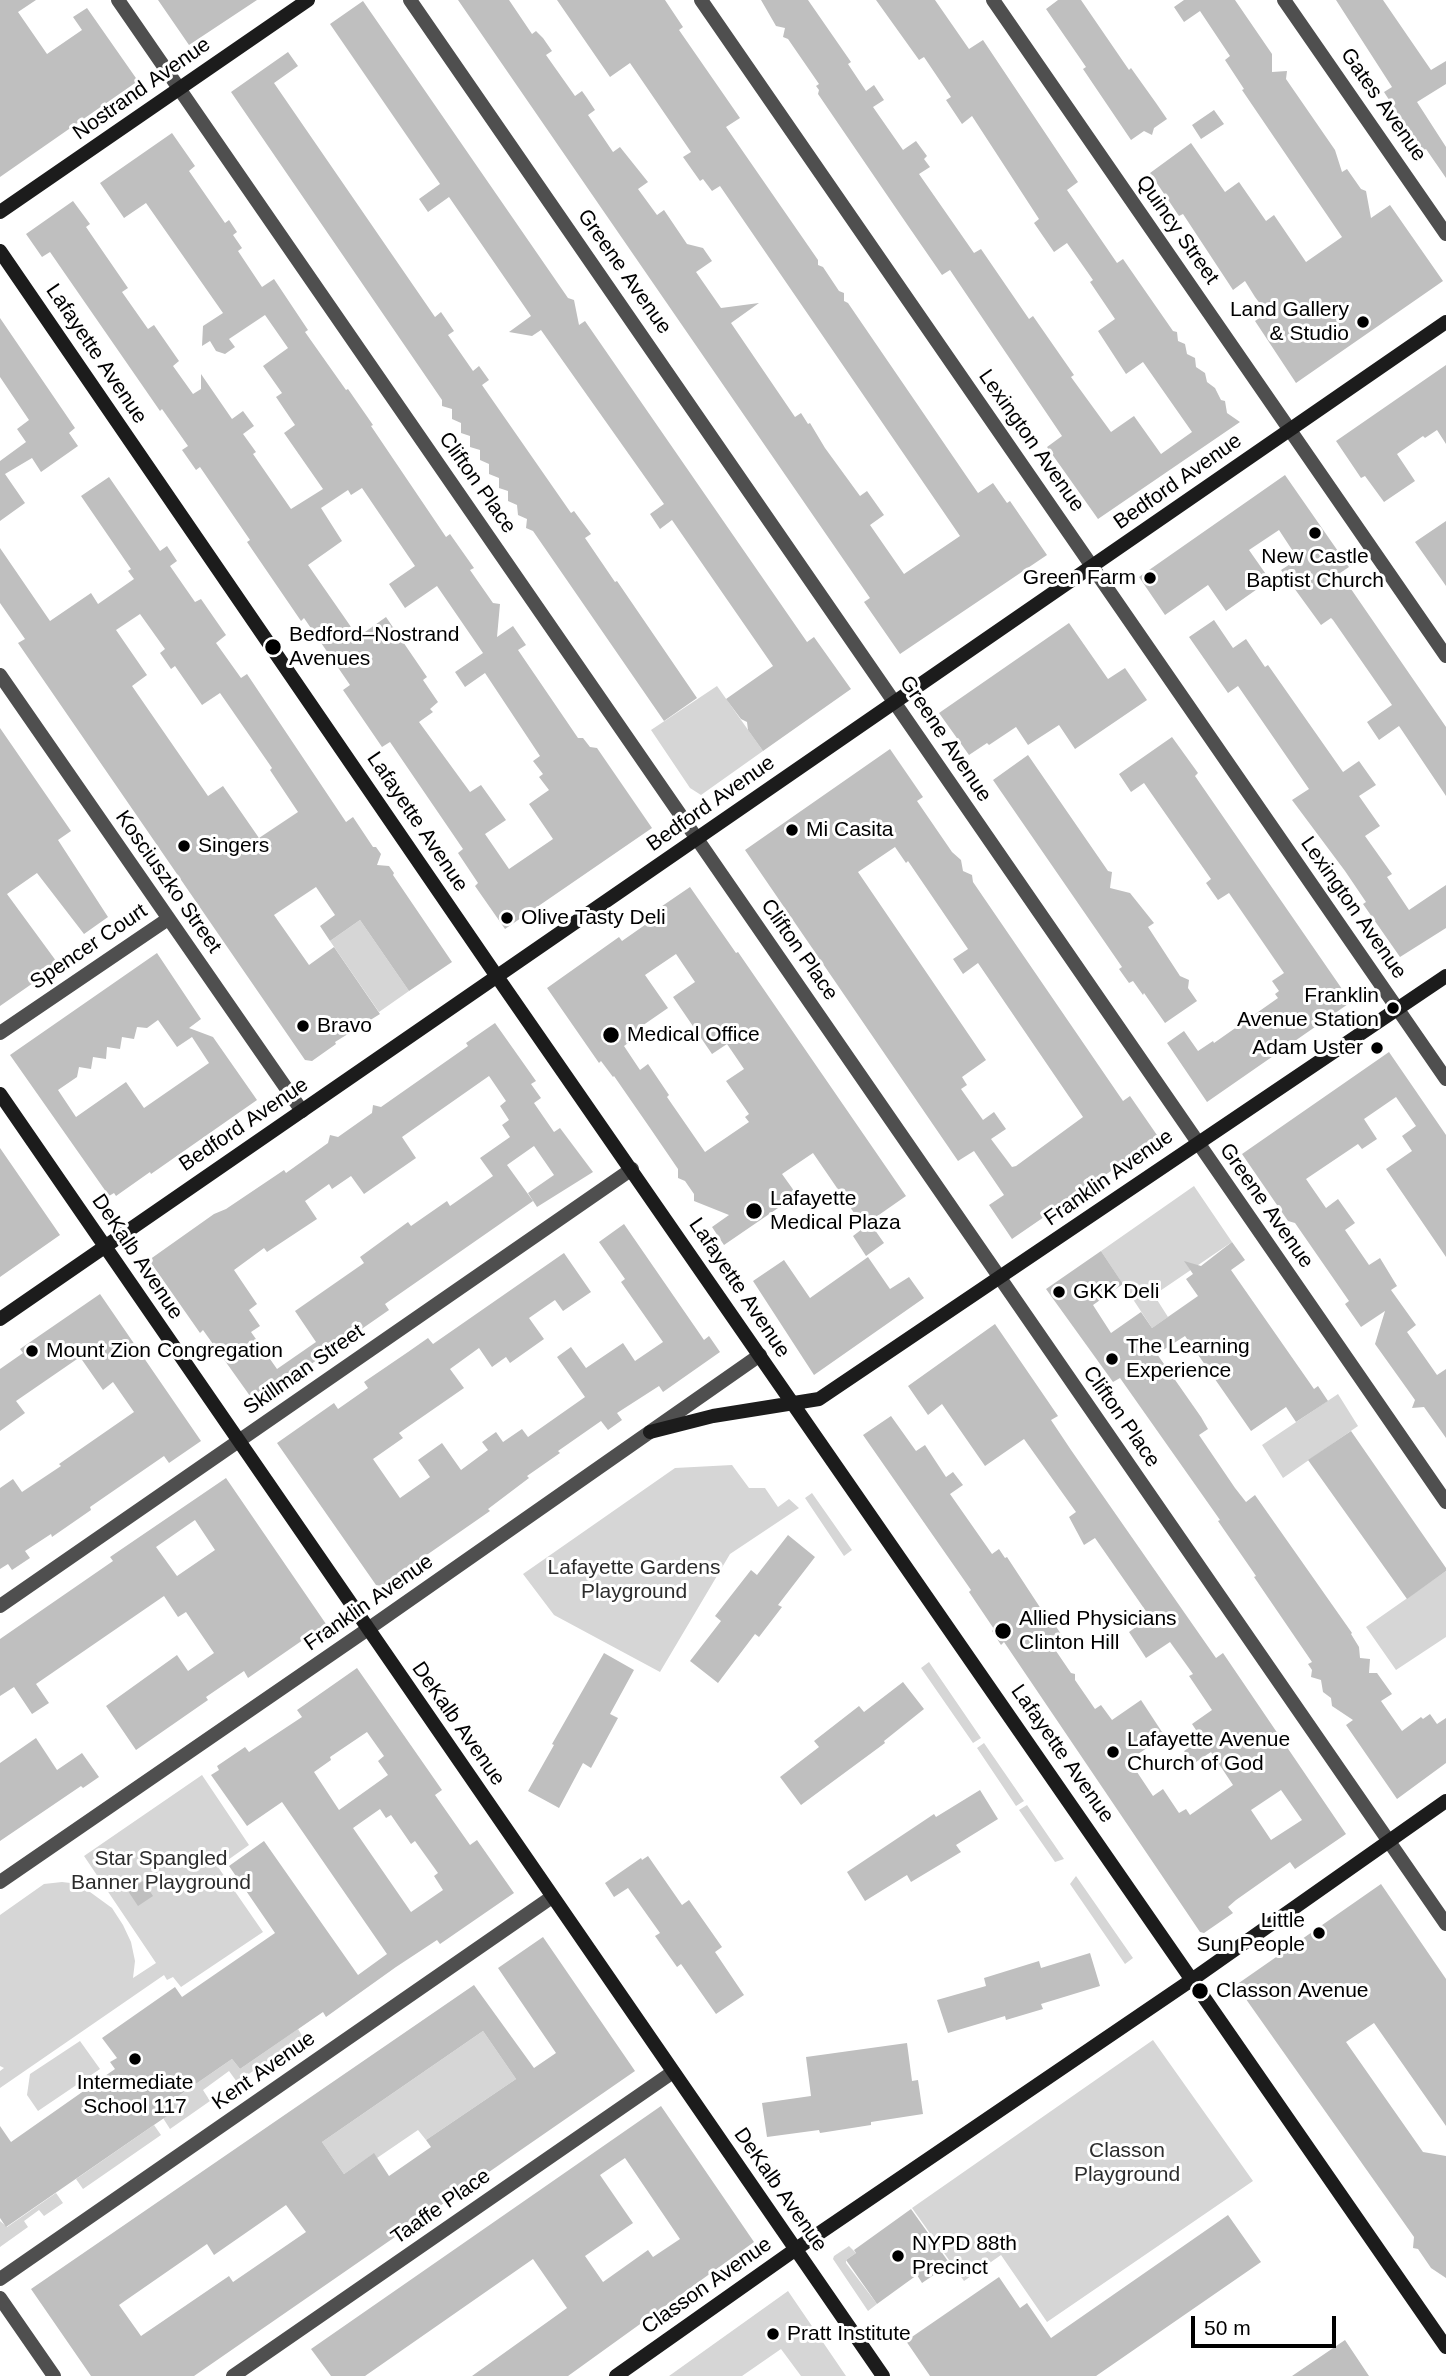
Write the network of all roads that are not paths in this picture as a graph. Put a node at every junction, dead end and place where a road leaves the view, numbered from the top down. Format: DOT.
graph roads {
  1 [pos="118,0"];
  2 [pos="309,0"];
  3 [pos="410,0"];
  4 [pos="701,0"];
  5 [pos="993,0"];
  6 [pos="1284,0"];
  7 [pos="179,89"];
  8 [pos="0,212"];
  9 [pos="1446,234"];
  10 [pos="0,251"];
  11 [pos="1446,322"];
  12 [pos="1290,430"];
  13 [pos="1092,566"];
  14 [pos="1446,656"];
  15 [pos="0,675"];
  16 [pos="894,702"];
  17 [pos="697,839"];
  18 [pos="168,919"];
  19 [pos="1446,976"];
  20 [pos="498,978"];
  21 [pos="1398,1009"];
  22 [pos="0,1033"];
  23 [pos="1446,1079"];
  24 [pos="0,1094"];
  25 [pos="302,1111"];
  26 [pos="1197,1143"];
  27 [pos="632,1169"];
  28 [pos="104,1247"];
  29 [pos="1000,1279"];
  30 [pos="0,1319"];
  31 [pos="760,1355"];
  32 [pos="792,1403"];
  33 [pos="650,1432"];
  34 [pos="238,1441"];
  35 [pos="1446,1502"];
  36 [pos="0,1606"];
  37 [pos="368,1629"];
  38 [pos="1446,1801"];
  39 [pos="1388,1841"];
  40 [pos="0,1882"];
  41 [pos="552,1898"];
  42 [pos="1446,1924"];
  43 [pos="1193,1979"];
  44 [pos="673,2072"];
  45 [pos="796,2249"];
  46 [pos="0,2279"];
  47 [pos="0,2298"];
  48 [pos="1446,2347"];
  49 [pos="54,2376"];
  50 [pos="233,2376"];
  51 [pos="616,2376"];
  52 [pos="883,2376"];
  1 -- 7 [label="street, Clifton Place"];
  2 -- 7 [label="main road, Nostrand Avenue"];
  3 -- 16 [label="street, Greene Avenue"];
  4 -- 13 [label="street, Lexington Avenue"];
  5 -- 12 [label="street, Quincy Street"];
  6 -- 9 [label="street, Gates Avenue"];
  7 -- 8 [label="main road, Nostrand Avenue"];
  7 -- 17 [label="street, Clifton Place"];
  10 -- 20 [label="main road, Lafayette Avenue"];
  11 -- 12 [label="main road, Bedford Avenue"];
  12 -- 13 [label="main road, Bedford Avenue"];
  12 -- 14 [label="street, Quincy Street"];
  13 -- 16 [label="main road, Bedford Avenue"];
  13 -- 21 [label="street, Lexington Avenue"];
  15 -- 18 [label="street, Kosciuszko Street"];
  16 -- 17 [label="main road, Bedford Avenue"];
  16 -- 26 [label="street, Greene Avenue"];
  17 -- 20 [label="main road, Bedford Avenue"];
  17 -- 29 [label="street, Clifton Place"];
  18 -- 22 [label="street, Spencer Court"];
  18 -- 25 [label="street, Kosciuszko Street"];
  19 -- 21 [label="main road, Franklin Avenue"];
  20 -- 25 [label="main road, Bedford Avenue"];
  20 -- 27 [label="main road, Lafayette Avenue"];
  21 -- 23 [label="street, Lexington Avenue"];
  21 -- 26 [label="main road, Franklin Avenue"];
  24 -- 28 [label="main road, DeKalb Avenue"];
  25 -- 28 [label="main road, Bedford Avenue"];
  26 -- 29 [label="main road, Franklin Avenue"];
  26 -- 35 [label="street, Greene Avenue"];
  27 -- 31 [label="main road, Lafayette Avenue"];
  27 -- 34 [label="street, Skillman Street"];
  28 -- 30 [label="main road, Bedford Avenue"];
  28 -- 34 [label="main road, DeKalb Avenue"];
  29 -- 32 [label="main road, Franklin Avenue"];
  29 -- 39 [label="street, Clifton Place"];
  31 -- 32 [label="main road, Lafayette Avenue"];
  31 -- 33 [label="street, Franklin Avenue"];
  32 -- 33 [label="main road, Franklin Avenue"];
  32 -- 43 [label="main road, Lafayette Avenue"];
  33 -- 37 [label="street, Franklin Avenue"];
  34 -- 36 [label="street, Skillman Street"];
  34 -- 37 [label="main road, DeKalb Avenue"];
  37 -- 40 [label="street, Franklin Avenue"];
  37 -- 41 [label="main road, DeKalb Avenue"];
  38 -- 39 [label="main road, Classon Avenue"];
  39 -- 42 [label="street, Clifton Place"];
  39 -- 43 [label="main road, Classon Avenue"];
  41 -- 44 [label="main road, DeKalb Avenue"];
  41 -- 46 [label="street, Kent Avenue"];
  43 -- 45 [label="main road, Classon Avenue"];
  43 -- 48 [label="main road, Lafayette Avenue"];
  44 -- 45 [label="main road, DeKalb Avenue"];
  44 -- 50 [label="street, Taaffe Place"];
  45 -- 51 [label="main road, Classon Avenue"];
  45 -- 52 [label="main road, DeKalb Avenue"];
  47 -- 49 [label="street"];
}
